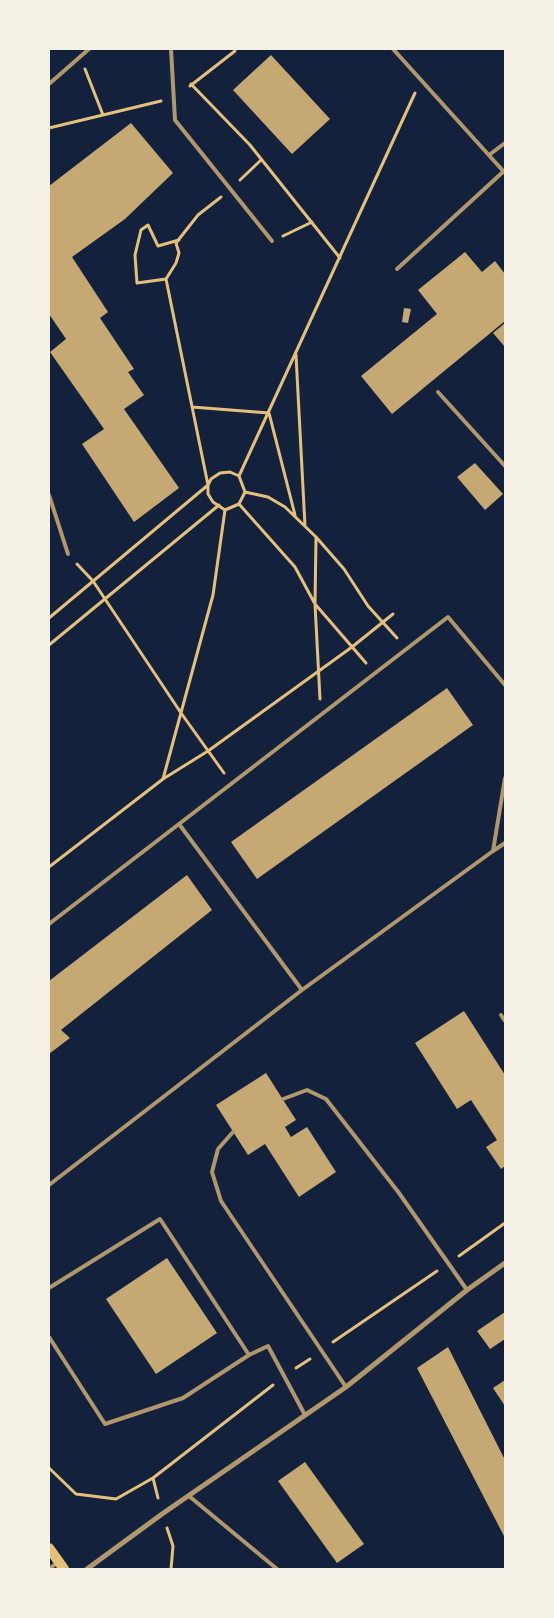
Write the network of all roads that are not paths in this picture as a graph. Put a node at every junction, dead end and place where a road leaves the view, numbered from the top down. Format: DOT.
graph roads {
  1 [pos="89,49"];
  2 [pos="171,49"];
  3 [pos="393,49"];
  4 [pos="49,84"];
  5 [pos="505,143"];
  6 [pos="489,155"];
  7 [pos="504,172"];
  8 [pos="272,242"];
  9 [pos="398,269"];
  10 [pos="438,392"];
  11 [pos="505,466"];
  12 [pos="49,495"];
  13 [pos="68,554"];
  14 [pos="505,686"];
  15 [pos="505,778"];
  16 [pos="179,824"];
  17 [pos="505,843"];
  18 [pos="494,851"];
  19 [pos="49,924"];
  20 [pos="302,990"];
  21 [pos="501,1015"];
  22 [pos="505,1021"];
  23 [pos="283,1099"];
  24 [pos="233,1132"];
  25 [pos="49,1185"];
  26 [pos="505,1263"];
  27 [pos="49,1288"];
  28 [pos="468,1290"];
  29 [pos="49,1337"];
  30 [pos="250,1354"];
  31 [pos="346,1387"];
  32 [pos="305,1415"];
  33 [pos="189,1496"];
  34 [pos="49,1548"];
  35 [pos="61,1566"];
  36 [pos="49,1569"];
  37 [pos="87,1569"];
  38 [pos="277,1569"];
  1 -- 4 [label="lane"];
  2 -- 8 [label="lane"];
  3 -- 6 [label="lane"];
  5 -- 6 [label="lane"];
  6 -- 7 [label="lane"];
  7 -- 9 [label="lane"];
  10 -- 11 [label="lane"];
  12 -- 13 [label="lane"];
  14 -- 16 [label="lane"];
  15 -- 18 [label="lane"];
  16 -- 19 [label="lane"];
  16 -- 20 [label="lane"];
  17 -- 18 [label="lane"];
  18 -- 20 [label="lane"];
  20 -- 25 [label="lane"];
  21 -- 22 [label="lane"];
  23 -- 28 [label="lane"];
  24 -- 31 [label="lane"];
  26 -- 28 [label="street"];
  27 -- 30 [label="lane"];
  28 -- 31 [label="street"];
  29 -- 30 [label="lane"];
  30 -- 32 [label="lane"];
  31 -- 32 [label="street"];
  32 -- 33 [label="street"];
  33 -- 37 [label="street"];
  33 -- 38 [label="lane"];
  34 -- 35 [label="main road"];
  35 -- 36 [label="lane"];
}
